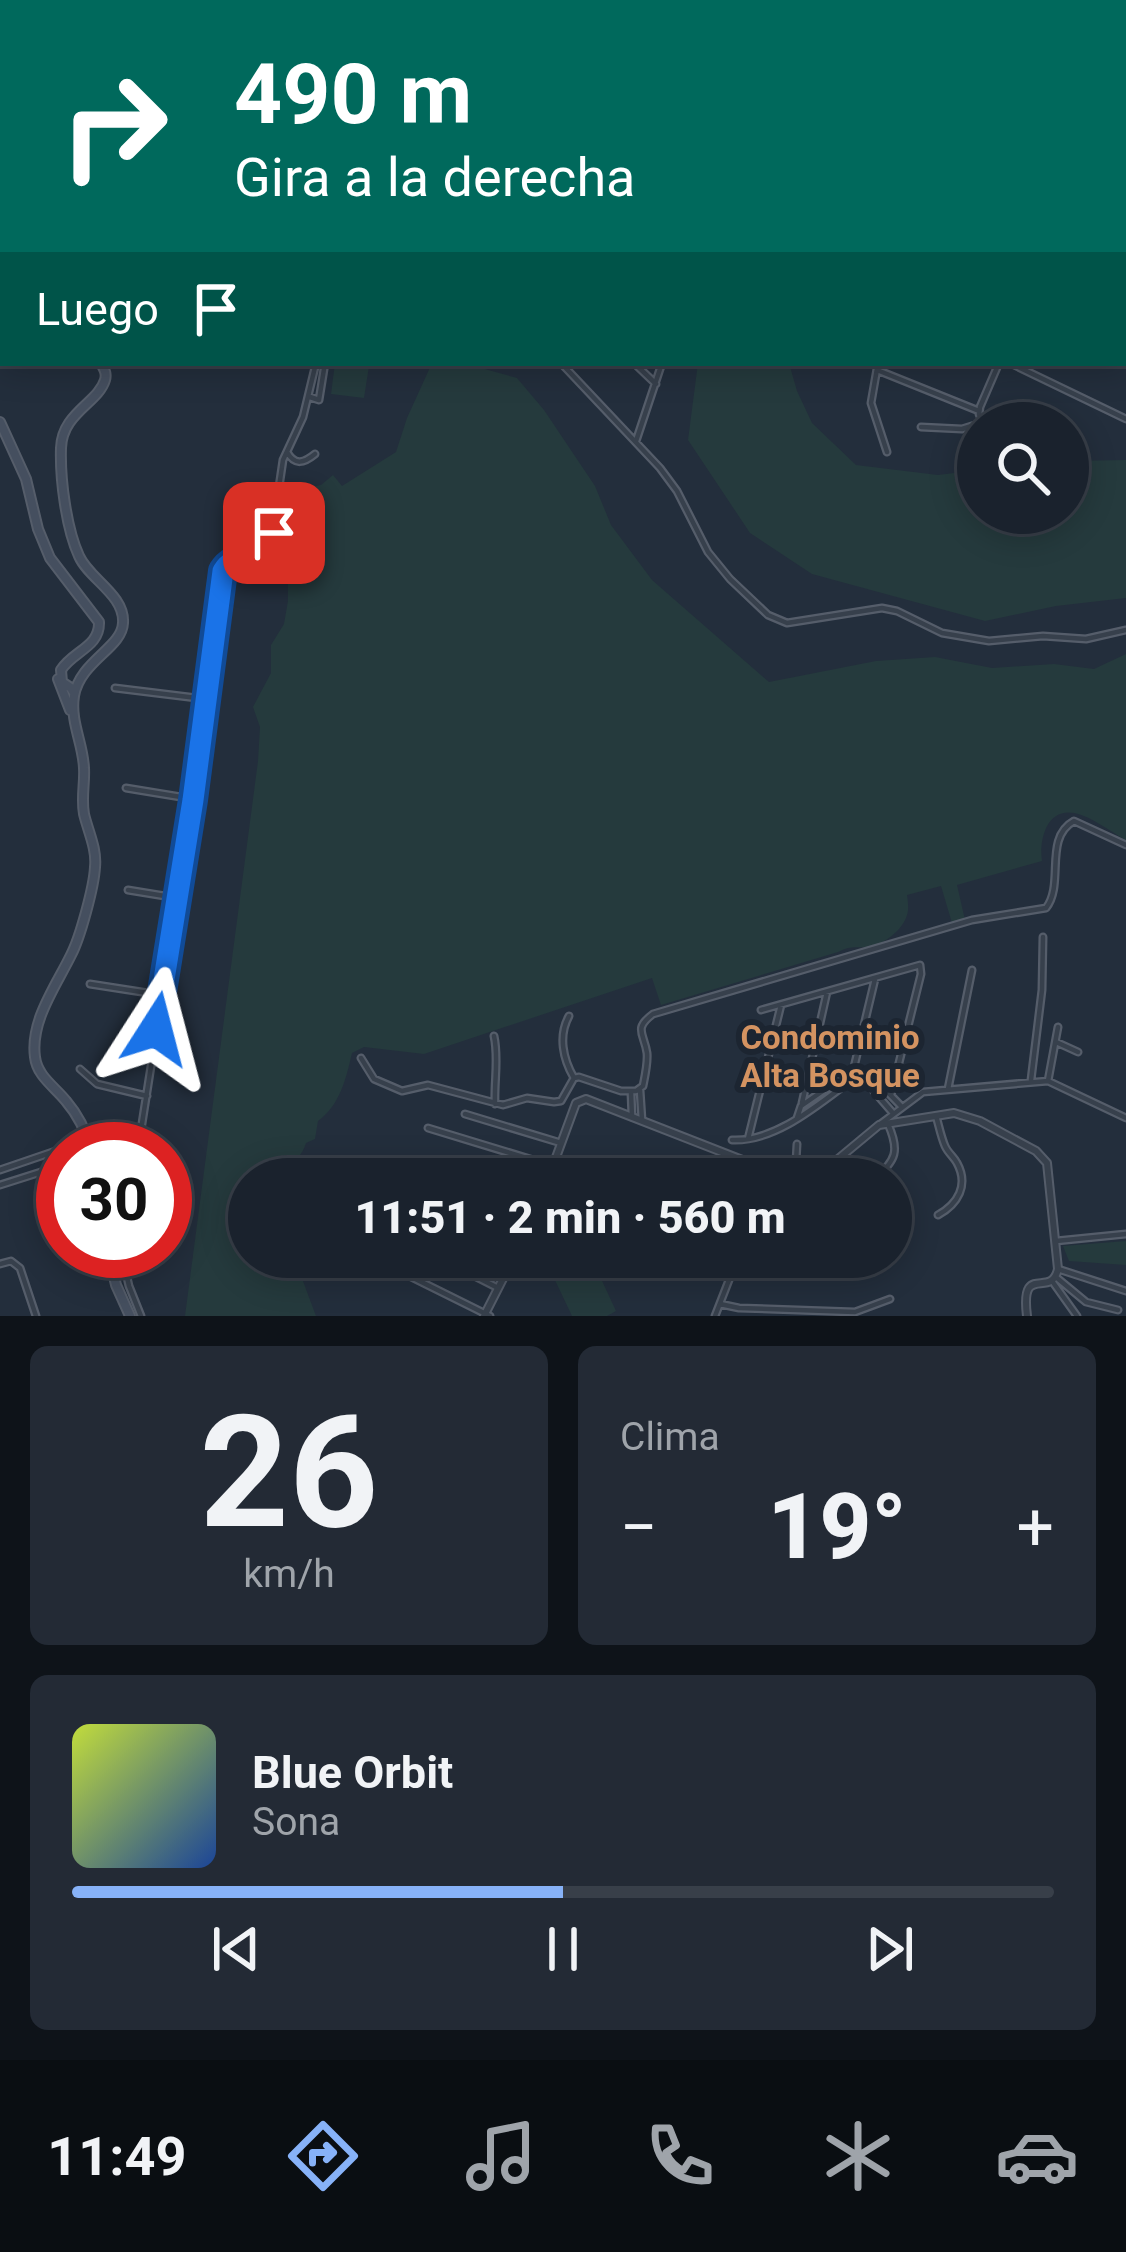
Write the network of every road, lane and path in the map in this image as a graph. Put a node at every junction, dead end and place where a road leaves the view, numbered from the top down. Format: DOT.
graph roads {
  1 [pos="102,366"];
  2 [pos="315,366"];
  3 [pos="325,366"];
  4 [pos="564,366"];
  5 [pos="637,366"];
  6 [pos="661,366"];
  7 [pos="998,366"];
  8 [pos="1016,366"];
  9 [pos="878,367"];
  10 [pos="656,384"];
  11 [pos="310,398"];
  12 [pos="958,402"];
  13 [pos="983,402"];
  14 [pos="1126,419"];
  15 [pos="0,422"];
  16 [pos="921,427"];
  17 [pos="957,429"];
  18 [pos="636,441"];
  19 [pos="287,452"];
  20 [pos="886,452"];
  21 [pos="315,454"];
  22 [pos="1126,630"];
  23 [pos="61,670"];
  24 [pos="75,686"];
  25 [pos="116,688"];
  26 [pos="205,699"];
  27 [pos="73,717"];
  28 [pos="126,788"];
  29 [pos="193,800"];
  30 [pos="1126,845"];
  31 [pos="128,890"];
  32 [pos="177,898"];
  33 [pos="1043,937"];
  34 [pos="972,970"];
  35 [pos="876,976"];
  36 [pos="90,984"];
  37 [pos="828,990"];
  38 [pos="161,995"];
  39 [pos="781,1005"];
  40 [pos="761,1010"];
  41 [pos="569,1016"];
  42 [pos="1058,1027"];
  43 [pos="494,1036"];
  44 [pos="1056,1042"];
  45 [pos="1078,1052"];
  46 [pos="361,1058"];
  47 [pos="80,1070"];
  48 [pos="853,1070"];
  49 [pos="574,1078"];
  50 [pos="853,1078"];
  51 [pos="1048,1081"];
  52 [pos="1030,1082"];
  53 [pos="948,1089"];
  54 [pos="640,1090"];
  55 [pos="631,1092"];
  56 [pos="891,1095"];
  57 [pos="147,1096"];
  58 [pos="495,1104"];
  59 [pos="802,1106"];
  60 [pos="901,1106"];
  61 [pos="807,1113"];
  62 [pos="892,1113"];
  63 [pos="464,1114"];
  64 [pos="936,1116"];
  65 [pos="632,1117"];
  66 [pos="1126,1118"];
  67 [pos="796,1119"];
  68 [pos="643,1121"];
  69 [pos="80,1122"];
  70 [pos="142,1122"];
  71 [pos="883,1124"];
  72 [pos="428,1128"];
  73 [pos="732,1140"];
  74 [pos="748,1141"];
  75 [pos="561,1143"];
  76 [pos="797,1144"];
  77 [pos="36,1158"];
  78 [pos="527,1158"];
  79 [pos="556,1158"];
  80 [pos="732,1158"];
  81 [pos="795,1158"];
  82 [pos="840,1158"];
  83 [pos="893,1158"];
  84 [pos="0,1170"];
  85 [pos="36,1174"];
  86 [pos="0,1185"];
  87 [pos="938,1215"];
  88 [pos="1126,1234"];
  89 [pos="1056,1241"];
  90 [pos="0,1264"];
  91 [pos="1056,1276"];
  92 [pos="115,1278"];
  93 [pos="127,1278"];
  94 [pos="410,1278"];
  95 [pos="478,1278"];
  96 [pos="503,1278"];
  97 [pos="730,1278"];
  98 [pos="498,1288"];
  99 [pos="1126,1291"];
  100 [pos="890,1299"];
  101 [pos="720,1304"];
  102 [pos="1118,1310"];
  103 [pos="486,1315"];
  104 [pos="36,1316"];
  105 [pos="130,1316"];
  106 [pos="141,1316"];
  107 [pos="715,1316"];
  108 [pos="1026,1316"];
  109 [pos="1077,1316"];
  1 -- 24 [label="main road"];
  2 -- 11 [label="street"];
  3 -- 11 [label="street"];
  4 -- 18 [label="street"];
  5 -- 10 [label="street"];
  6 -- 10 [label="street"];
  7 -- 13 [label="street"];
  8 -- 14 [label="street"];
  9 -- 12 [label="street"];
  9 -- 20 [label="street"];
  10 -- 18 [label="street"];
  11 -- 19 [label="street"];
  15 -- 23 [label="main road"];
  16 -- 17 [label="street"];
  18 -- 22 [label="street"];
  19 -- 21 [label="street"];
  19 -- 26 [label="street"];
  23 -- 24 [label="main road"];
  23 -- 27 [label="main road"];
  24 -- 27 [label="main road"];
  25 -- 26 [label="street"];
  26 -- 29 [label="street"];
  27 -- 69 [label="main road"];
  28 -- 29 [label="street"];
  29 -- 32 [label="street"];
  30 -- 54 [label="street"];
  31 -- 32 [label="street"];
  32 -- 38 [label="street"];
  33 -- 52 [label="street"];
  34 -- 53 [label="street"];
  35 -- 37 [label="street"];
  35 -- 48 [label="street"];
  35 -- 56 [label="street"];
  36 -- 38 [label="street"];
  37 -- 39 [label="street"];
  37 -- 59 [label="street"];
  38 -- 57 [label="street"];
  39 -- 40 [label="street"];
  39 -- 74 [label="street"];
  41 -- 49 [label="street"];
  42 -- 44 [label="street"];
  43 -- 58 [label="street"];
  44 -- 45 [label="street"];
  44 -- 51 [label="street"];
  46 -- 58 [label="street"];
  47 -- 57 [label="street"];
  48 -- 50 [label="street"];
  48 -- 56 [label="street"];
  48 -- 59 [label="street"];
  49 -- 55 [label="street"];
  49 -- 58 [label="street"];
  50 -- 61 [label="street"];
  50 -- 62 [label="street"];
  51 -- 52 [label="street"];
  51 -- 66 [label="street"];
  52 -- 53 [label="street"];
  53 -- 60 [label="street"];
  54 -- 55 [label="street"];
  54 -- 68 [label="street"];
  55 -- 65 [label="street"];
  56 -- 60 [label="street"];
  57 -- 70 [label="street"];
  59 -- 61 [label="street"];
  59 -- 67 [label="street"];
  60 -- 62 [label="street"];
  61 -- 67 [label="street"];
  62 -- 71 [label="street"];
  63 -- 75 [label="street"];
  64 -- 71 [label="street"];
  64 -- 87 [label="street"];
  64 -- 89 [label="street"];
  65 -- 68 [label="street"];
  65 -- 75 [label="street"];
  67 -- 74 [label="street"];
  68 -- 80 [label="street"];
  71 -- 82 [label="street"];
  71 -- 83 [label="street"];
  72 -- 78 [label="street"];
  73 -- 74 [label="street"];
  75 -- 79 [label="street"];
  76 -- 81 [label="street"];
  77 -- 84 [label="street"];
  85 -- 86 [label="street"];
  88 -- 89 [label="street"];
  89 -- 91 [label="street"];
  90 -- 104 [label="street"];
  91 -- 99 [label="street"];
  91 -- 102 [label="street"];
  91 -- 108 [label="street"];
  91 -- 109 [label="street"];
  92 -- 105 [label="main road"];
  93 -- 106 [label="street"];
  94 -- 103 [label="street"];
  95 -- 98 [label="street"];
  96 -- 98 [label="street"];
  97 -- 101 [label="street"];
  98 -- 103 [label="street"];
  100 -- 101 [label="street"];
  101 -- 107 [label="street"];
}
